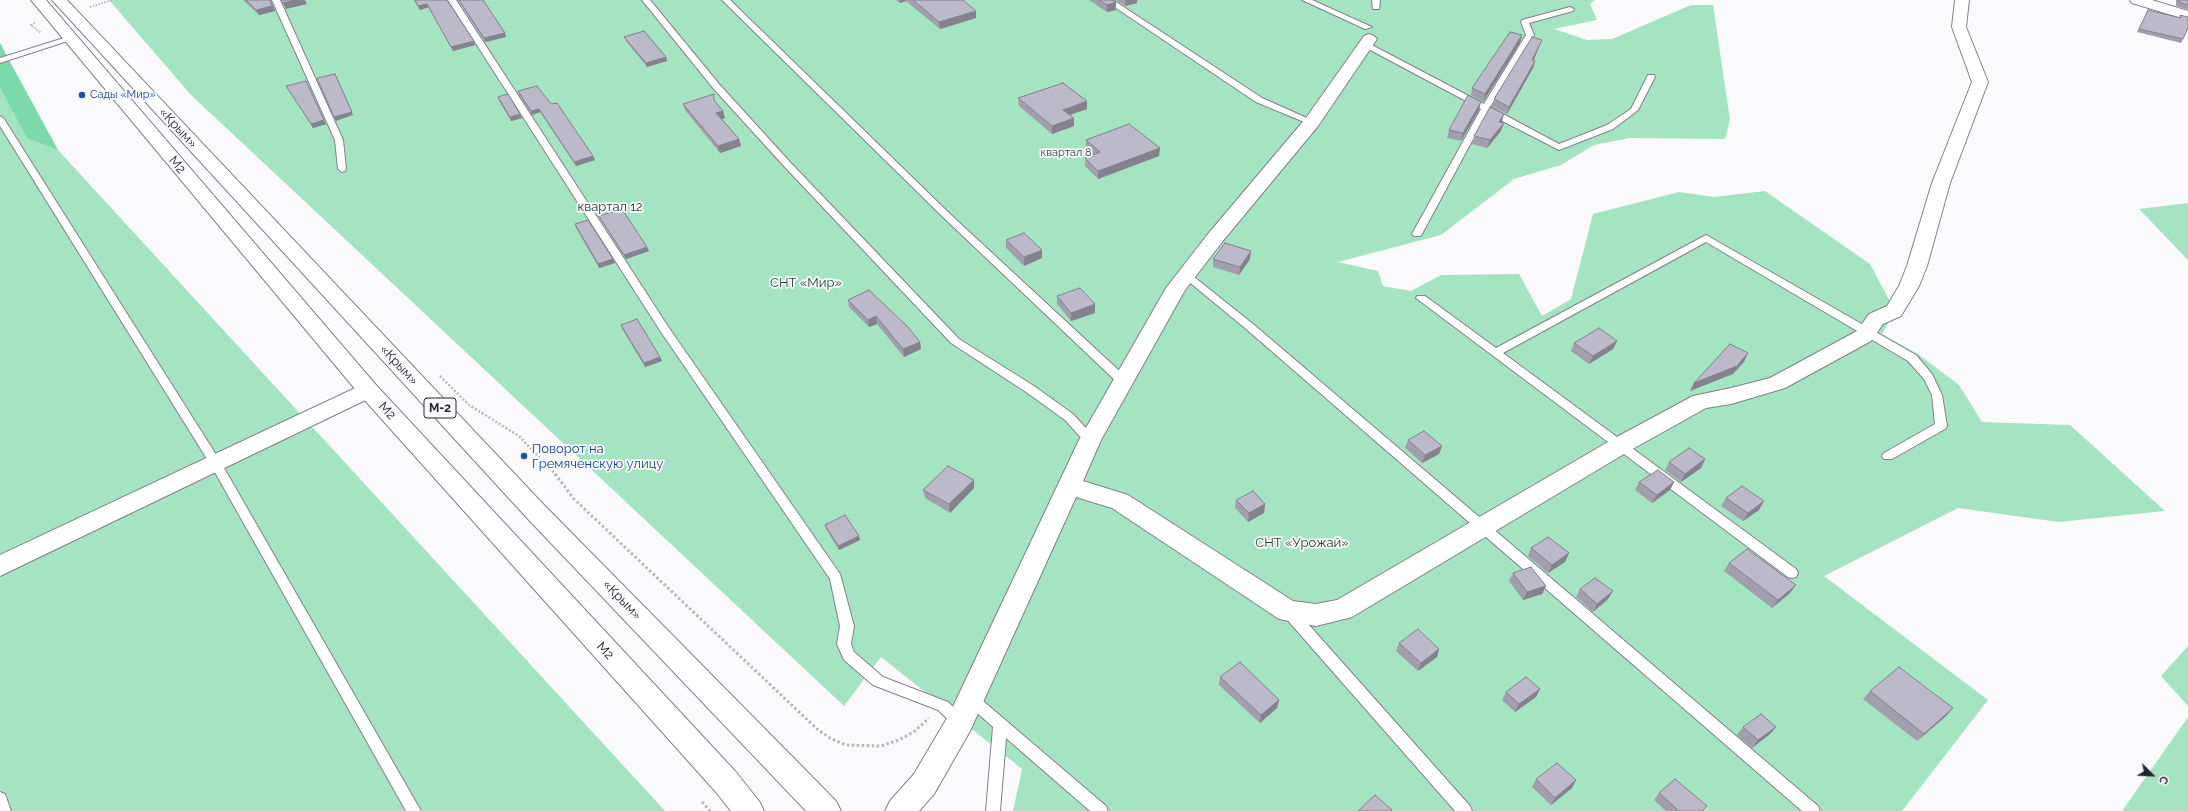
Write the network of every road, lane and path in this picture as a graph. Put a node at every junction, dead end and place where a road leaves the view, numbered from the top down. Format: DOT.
graph roads {
  1 [pos="38,0"];
  2 [pos="59,0"];
  3 [pos="100,0"];
  4 [pos="112,0"];
  5 [pos="276,0"];
  6 [pos="452,0"];
  7 [pos="646,0"];
  8 [pos="726,0"];
  9 [pos="1108,0"];
  10 [pos="1306,0"];
  11 [pos="1962,0"];
  12 [pos="2137,0"];
  13 [pos="103,3"];
  14 [pos="86,4"];
  15 [pos="88,8"];
  16 [pos="1570,9"];
  17 [pos="93,14"];
  18 [pos="2188,16"];
  19 [pos="1367,37"];
  20 [pos="70,39"];
  21 [pos="0,61"];
  22 [pos="1651,77"];
  23 [pos="1485,109"];
  24 [pos="0,119"];
  25 [pos="1312,122"];
  26 [pos="342,169"];
  27 [pos="1417,234"];
  28 [pos="1186,275"];
  29 [pos="1420,298"];
  30 [pos="1867,333"];
  31 [pos="1495,353"];
  32 [pos="437,372"];
  33 [pos="1123,381"];
  34 [pos="368,390"];
  35 [pos="1090,440"];
  36 [pos="1621,446"];
  37 [pos="1888,456"];
  38 [pos="216,464"];
  39 [pos="1069,486"];
  40 [pos="1483,526"];
  41 [pos="0,566"];
  42 [pos="1792,573"];
  43 [pos="1288,611"];
  44 [pos="958,709"];
  45 [pos="1000,725"];
  46 [pos="0,799"];
  47 [pos="702,802"];
  48 [pos="4,811"];
  49 [pos="414,811"];
  50 [pos="710,811"];
  51 [pos="749,811"];
  52 [pos="826,811"];
  53 [pos="900,811"];
  54 [pos="992,811"];
  55 [pos="1101,811"];
  56 [pos="1465,811"];
  57 [pos="1813,811"];
  1 -- 20 [label="main road, М2"];
  2 -- 52 [label="main road, «Крым» / М-2"];
  3 -- 13 [label="path"];
  4 -- 13 [label="path"];
  5 -- 26 [label="lane"];
  6 -- 44 [label="lane"];
  7 -- 35 [label="lane"];
  8 -- 33 [label="lane"];
  9 -- 25 [label="lane"];
  10 -- 19 [label="lane"];
  11 -- 30 [label="main road"];
  12 -- 18 [label="main road"];
  13 -- 15 [label="path"];
  14 -- 15 [label="path"];
  15 -- 17 [label="path"];
  16 -- 23 [label="lane"];
  19 -- 23 [label="lane"];
  19 -- 25 [label="main road"];
  20 -- 21 [label="lane"];
  20 -- 34 [label="main road, М2"];
  22 -- 23 [label="lane"];
  23 -- 27 [label="lane"];
  24 -- 38 [label="lane"];
  25 -- 28 [label="main road"];
  28 -- 33 [label="main road"];
  28 -- 40 [label="lane"];
  29 -- 31 [label="lane"];
  30 -- 31 [label="lane"];
  30 -- 36 [label="main road"];
  30 -- 37 [label="lane"];
  31 -- 36 [label="lane"];
  32 -- 44 [label="path"];
  33 -- 35 [label="main road"];
  34 -- 38 [label="main road"];
  34 -- 51 [label="main road, М2"];
  35 -- 39 [label="main road"];
  36 -- 40 [label="main road"];
  36 -- 42 [label="lane"];
  38 -- 41 [label="main road"];
  38 -- 49 [label="lane"];
  39 -- 43 [label="main road"];
  39 -- 44 [label="main road"];
  40 -- 43 [label="main road"];
  40 -- 57 [label="lane"];
  43 -- 56 [label="lane"];
  44 -- 45 [label="lane"];
  44 -- 53 [label="main road"];
  45 -- 54 [label="lane"];
  45 -- 55 [label="lane"];
  46 -- 48 [label="lane"];
  47 -- 50 [label="path"];
}
